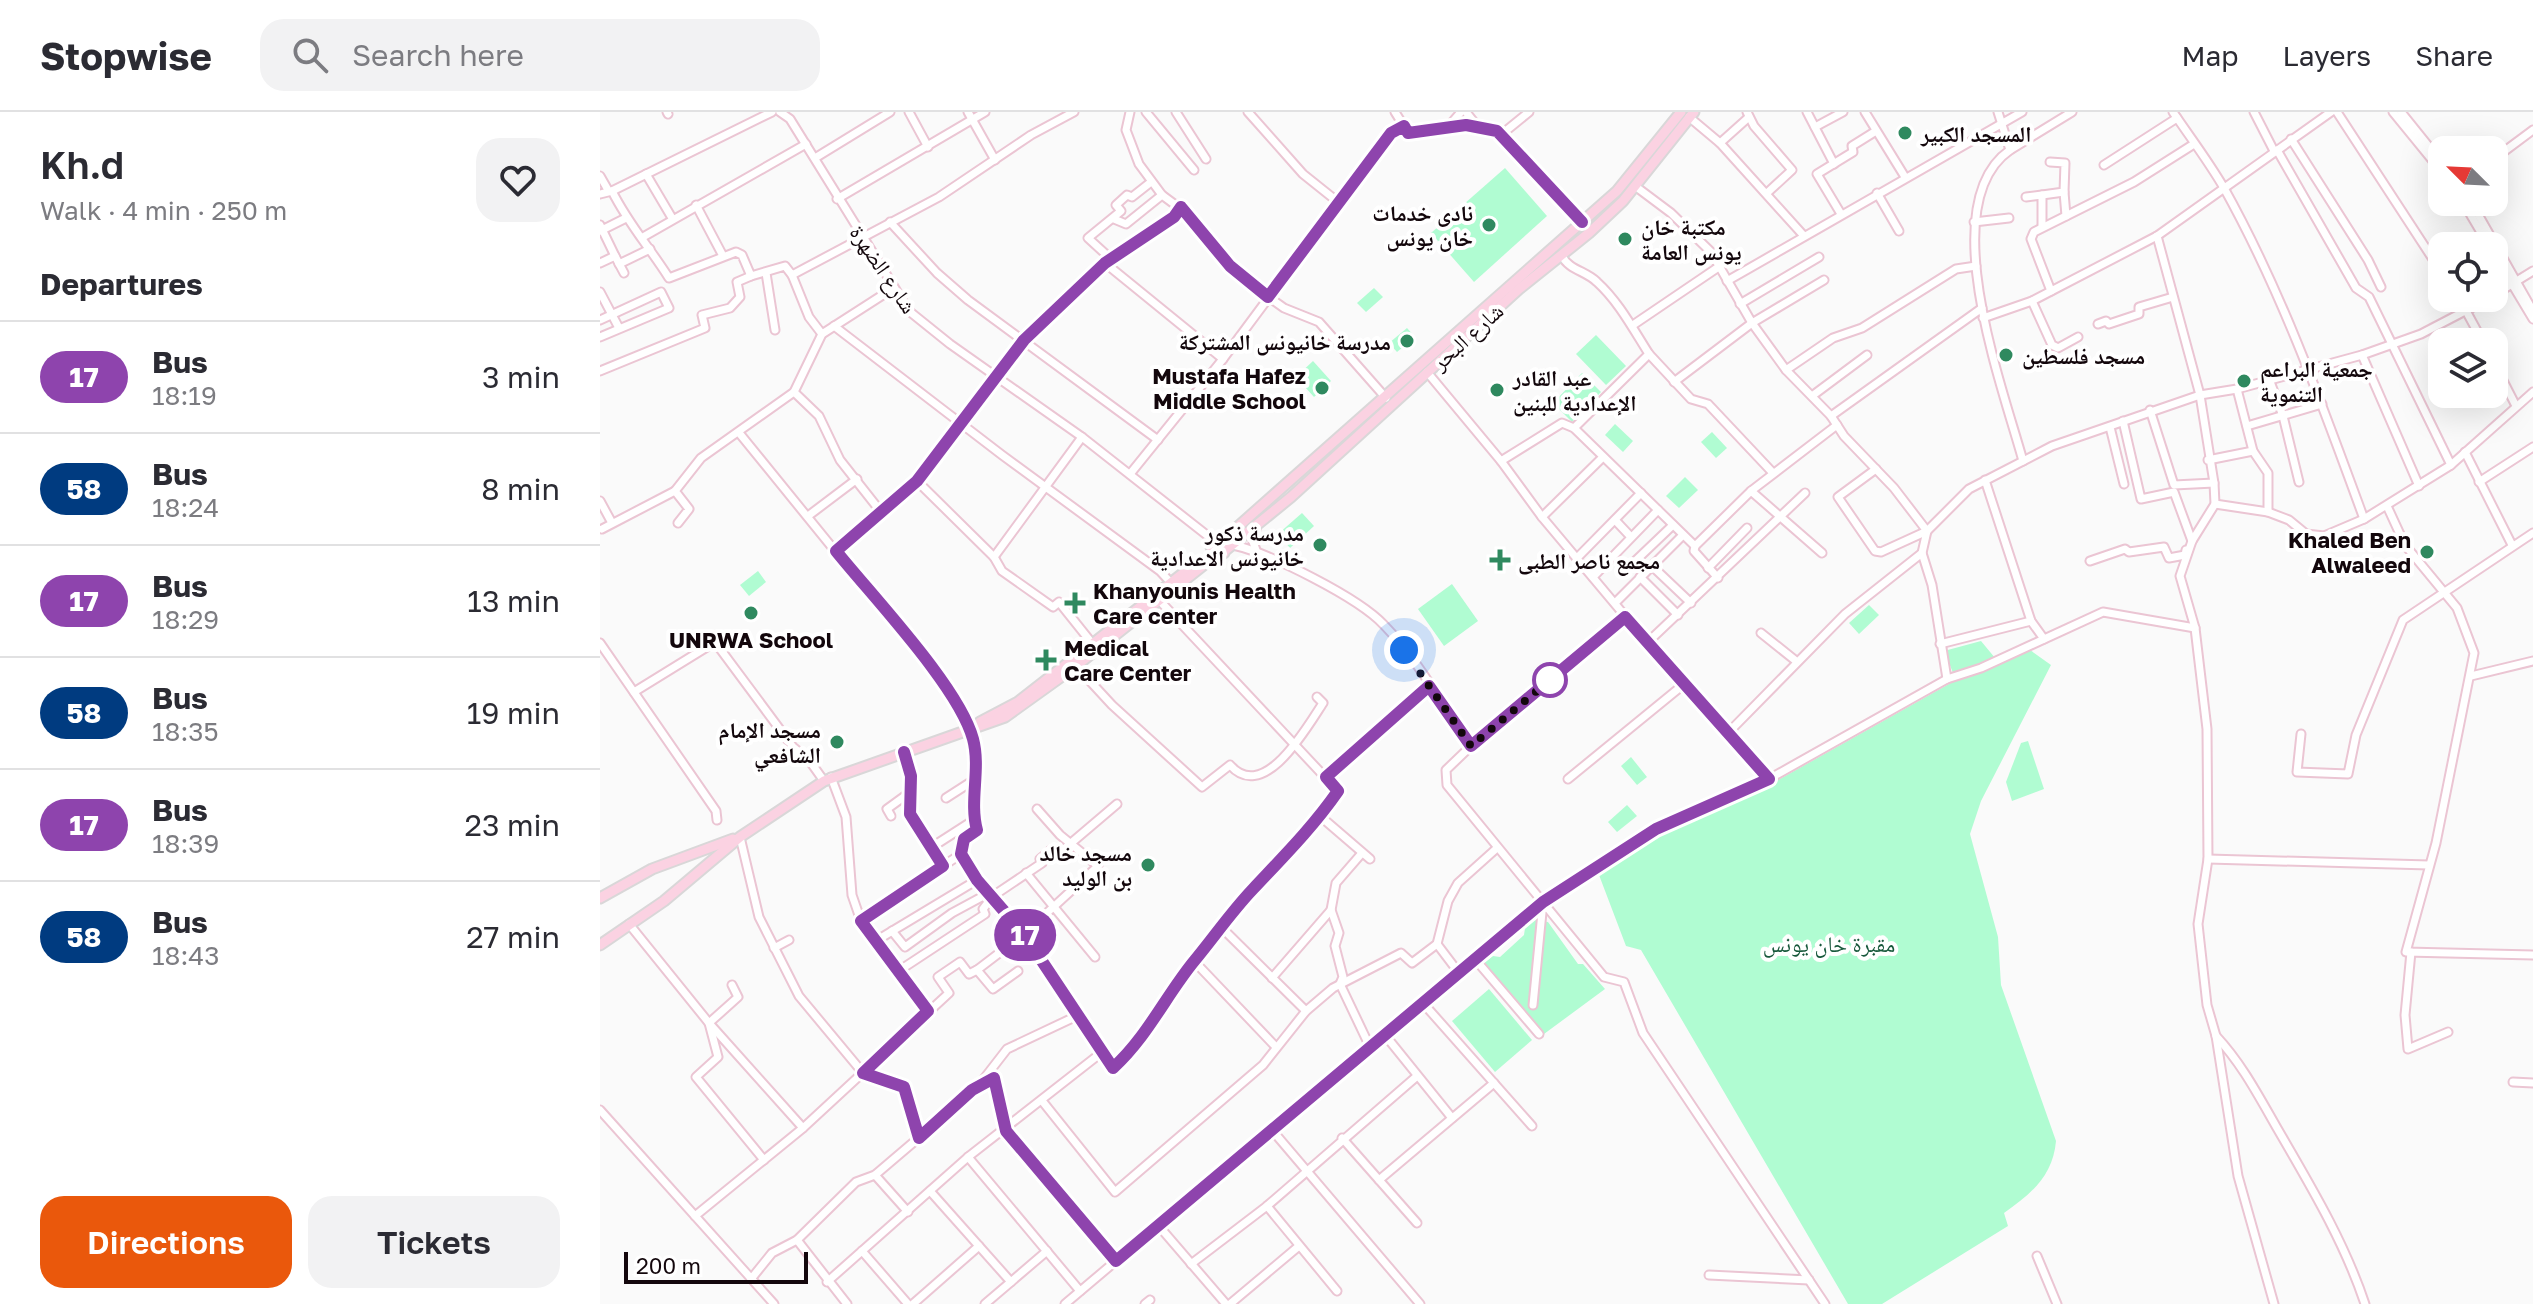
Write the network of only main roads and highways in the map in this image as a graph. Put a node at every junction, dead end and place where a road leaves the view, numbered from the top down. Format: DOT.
graph roads {
  1 [pos="1688,114"];
  2 [pos="1631,183"];
  3 [pos="1553,246"];
  4 [pos="1562,256"];
  5 [pos="1221,546"];
  6 [pos="1173,585"];
  7 [pos="1094,646"];
  8 [pos="970,729"];
  9 [pos="740,837"];
  10 [pos="600,898"];
  11 [pos="600,945"];
  1 -- 2 [label="main road, شارع البحر"];
  2 -- 3 [label="main road, شارع البحر"];
  2 -- 4 [label="main road, شارع البحر"];
  3 -- 4 [label="main road"];
  3 -- 5 [label="main road, شارع البحر"];
  4 -- 5 [label="main road, شارع البحر"];
  5 -- 6 [label="main road, شارع البحر"];
  6 -- 7 [label="main road, شارع البحر"];
  6 -- 7 [label="main road, شارع البحر"];
  7 -- 8 [label="main road, شارع البحر"];
  7 -- 8 [label="main road, شارع البحر"];
  8 -- 9 [label="main road, شارع البحر"];
  9 -- 10 [label="main road"];
  9 -- 11 [label="main road"];
}
